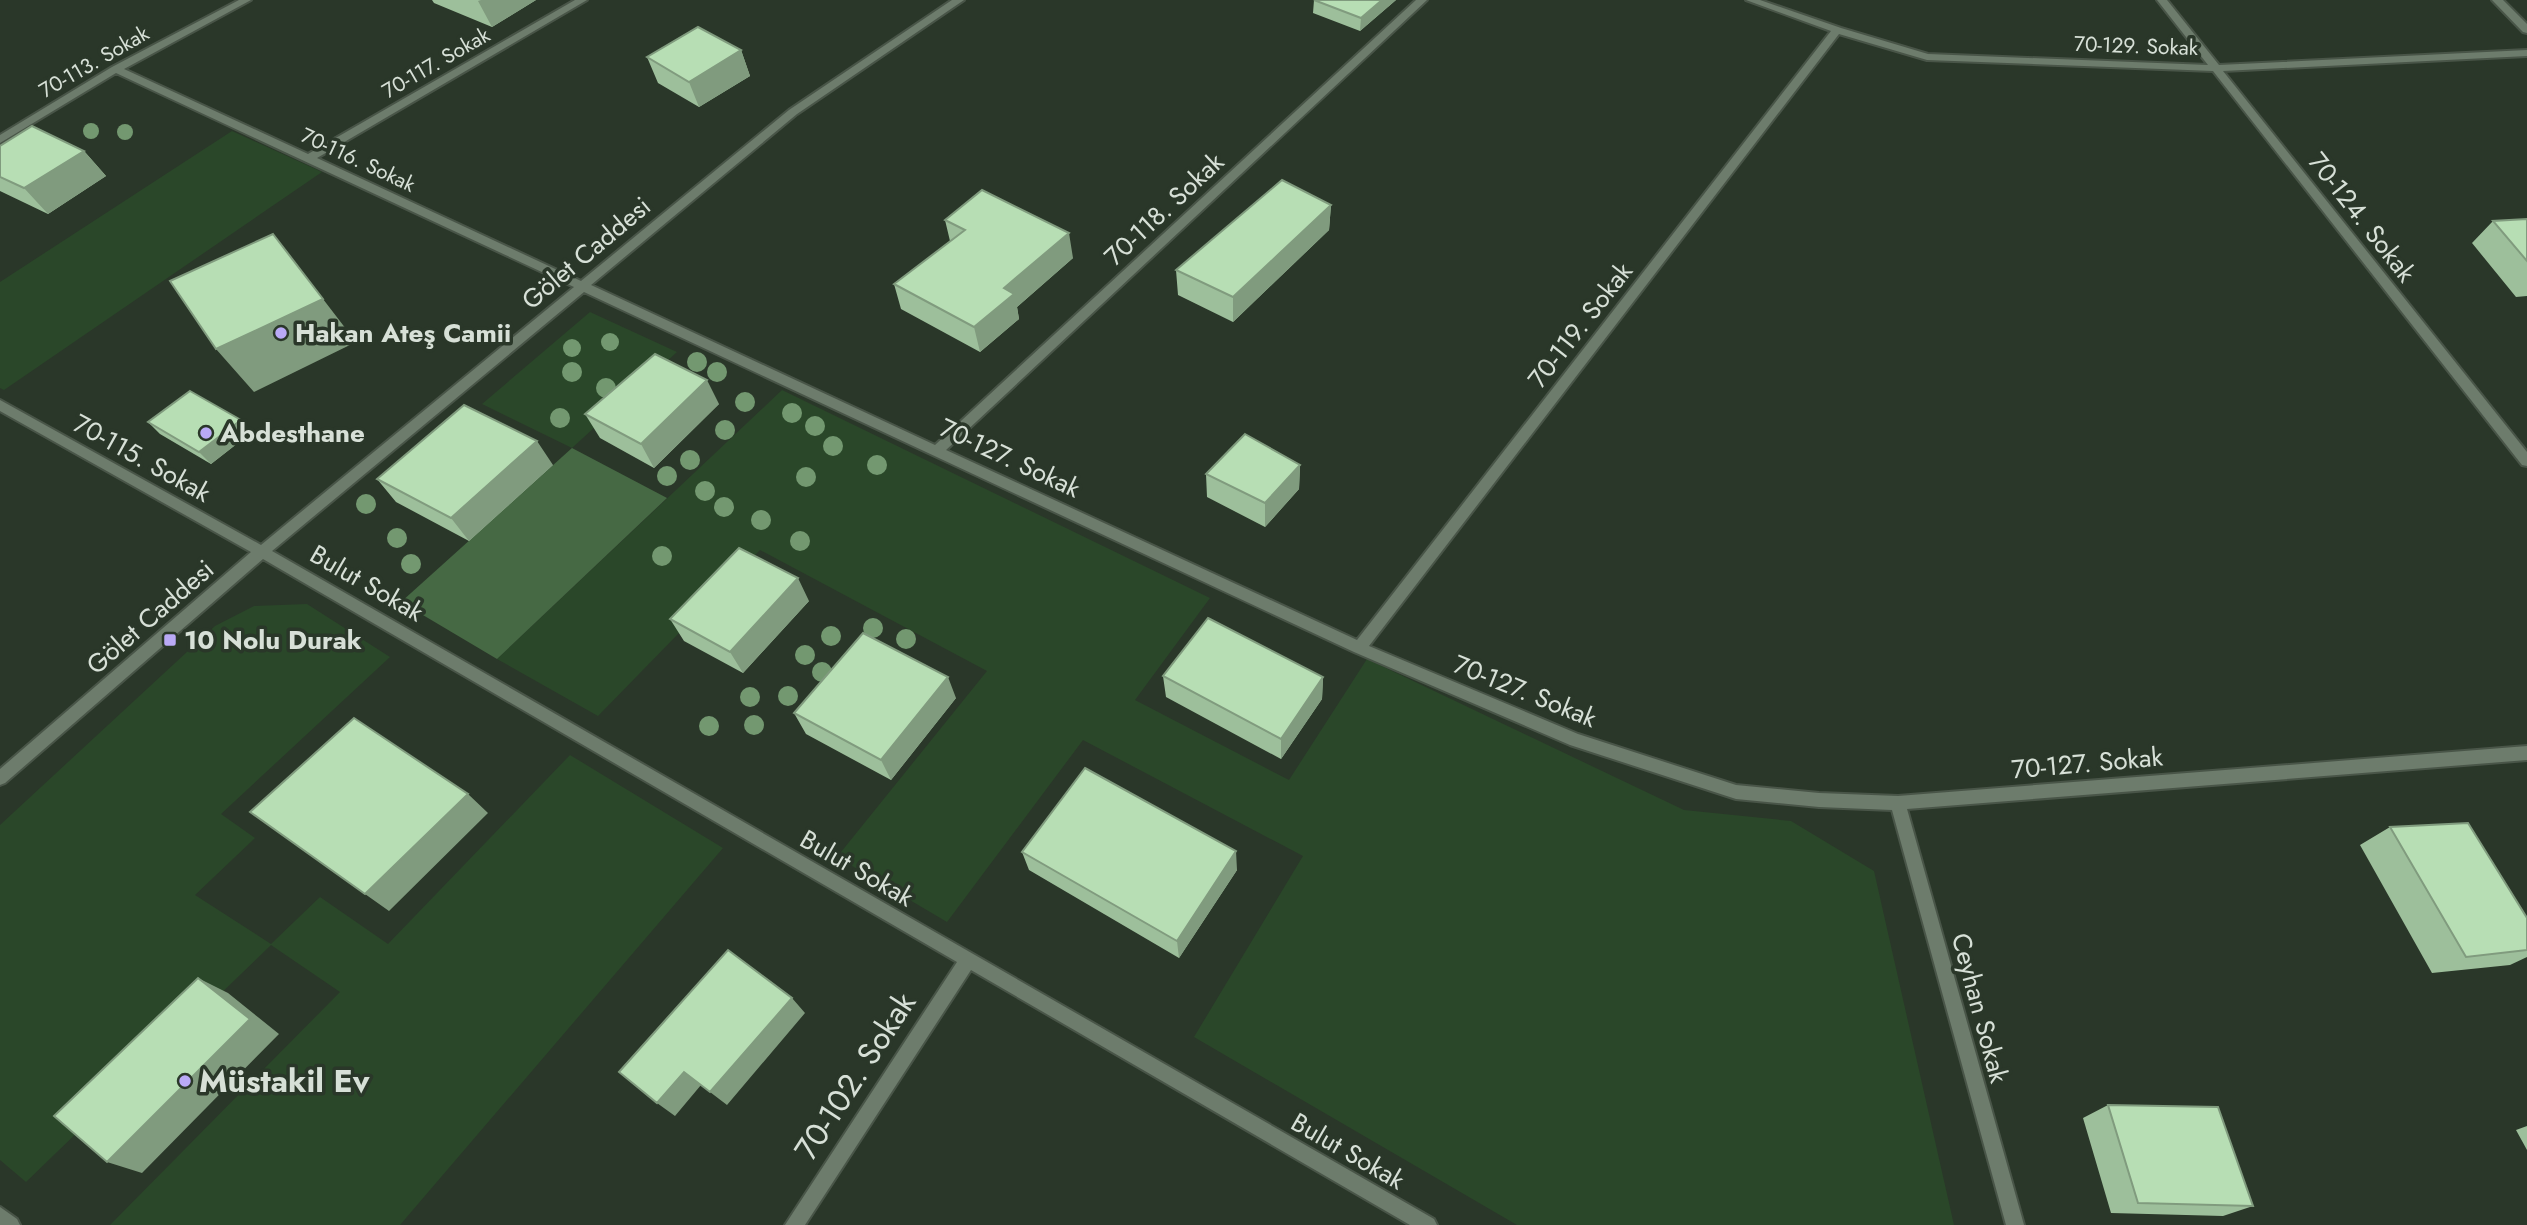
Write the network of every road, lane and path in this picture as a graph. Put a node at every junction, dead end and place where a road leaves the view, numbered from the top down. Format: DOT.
graph roads {
  1 [pos="246,0"];
  2 [pos="582,0"];
  3 [pos="959,0"];
  4 [pos="1422,0"];
  5 [pos="1751,0"];
  6 [pos="2162,0"];
  7 [pos="2497,0"];
  8 [pos="1837,30"];
  9 [pos="2527,30"];
  10 [pos="2527,53"];
  11 [pos="2216,68"];
  12 [pos="116,69"];
  13 [pos="0,140"];
  14 [pos="309,158"];
  15 [pos="583,286"];
  16 [pos="0,405"];
  17 [pos="936,450"];
  18 [pos="2527,461"];
  19 [pos="263,550"];
  20 [pos="1359,648"];
  21 [pos="2527,753"];
  22 [pos="0,778"];
  23 [pos="1898,803"];
  24 [pos="967,961"];
  25 [pos="0,1216"];
  26 [pos="11,1225"];
  27 [pos="794,1225"];
  28 [pos="1428,1225"];
  29 [pos="2015,1225"];
  1 -- 12 [label="street, 70-113. Sokak"];
  2 -- 14 [label="street, 70-117. Sokak"];
  3 -- 15 [label="street, Gölet Caddesi"];
  4 -- 17 [label="street, 70-118. Sokak"];
  5 -- 8 [label="street, 70-129. Sokak"];
  6 -- 11 [label="street, 70-124. Sokak"];
  7 -- 9 [label="street"];
  8 -- 11 [label="street, 70-129. Sokak"];
  8 -- 20 [label="street, 70-119. Sokak"];
  10 -- 11 [label="street, 70-129. Sokak"];
  11 -- 18 [label="street, 70-124. Sokak"];
  12 -- 13 [label="street, 70-113. Sokak"];
  12 -- 14 [label="street, 70-116. Sokak"];
  14 -- 15 [label="street, 70-116. Sokak"];
  15 -- 17 [label="street, 70-127. Sokak"];
  15 -- 19 [label="street, Gölet Caddesi"];
  16 -- 19 [label="street, 70-115. Sokak"];
  17 -- 20 [label="street, 70-127. Sokak"];
  19 -- 22 [label="street, Gölet Caddesi"];
  19 -- 24 [label="street, Bulut Sokak"];
  20 -- 23 [label="street, 70-127. Sokak"];
  21 -- 23 [label="street, 70-127. Sokak"];
  23 -- 29 [label="street, Ceyhan Sokak"];
  24 -- 27 [label="street, 70-102. Sokak"];
  24 -- 28 [label="street, Bulut Sokak"];
  25 -- 26 [label="street"];
}
